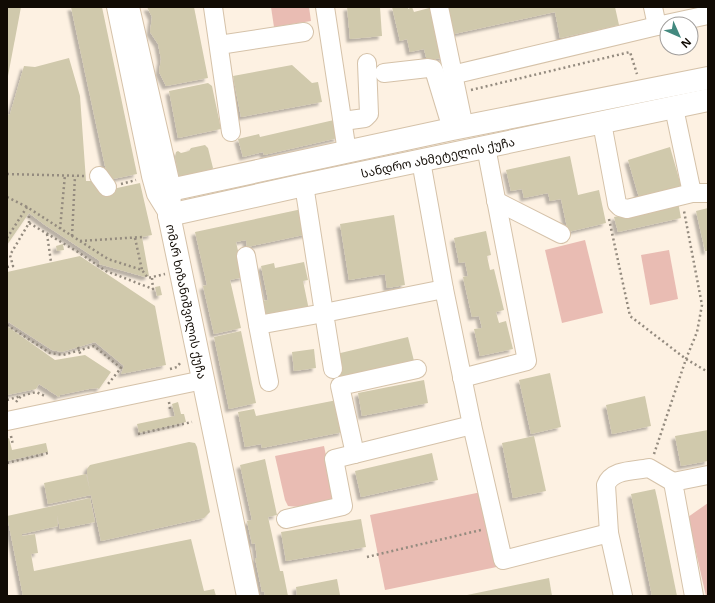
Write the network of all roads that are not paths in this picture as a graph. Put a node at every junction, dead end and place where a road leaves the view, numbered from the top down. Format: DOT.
graph roads {
  1 [pos="116,7"];
  2 [pos="128,7"];
  3 [pos="213,7"];
  4 [pos="325,7"];
  5 [pos="439,7"];
  6 [pos="653,7"];
  7 [pos="708,15"];
  8 [pos="657,26"];
  9 [pos="304,32"];
  10 [pos="219,46"];
  11 [pos="367,63"];
  12 [pos="384,73"];
  13 [pos="452,75"];
  14 [pos="708,78"];
  15 [pos="708,100"];
  16 [pos="674,108"];
  17 [pos="343,121"];
  18 [pos="602,123"];
  19 [pos="463,127"];
  20 [pos="232,132"];
  21 [pos="482,148"];
  22 [pos="347,152"];
  23 [pos="421,161"];
  24 [pos="244,173"];
  25 [pos="304,185"];
  26 [pos="163,192"];
  27 [pos="694,194"];
  28 [pos="250,196"];
  29 [pos="496,201"];
  30 [pos="169,215"];
  31 [pos="561,234"];
  32 [pos="246,256"];
  33 [pos="444,288"];
  34 [pos="324,313"];
  35 [pos="258,325"];
  36 [pos="417,368"];
  37 [pos="332,369"];
  38 [pos="462,378"];
  39 [pos="204,380"];
  40 [pos="269,382"];
  41 [pos="7,421"];
  42 [pos="472,425"];
  43 [pos="355,454"];
  44 [pos="708,475"];
  45 [pos="673,482"];
  46 [pos="286,519"];
  47 [pos="609,533"];
  48 [pos="248,596"];
  49 [pos="623,596"];
  50 [pos="694,596"];
  1 -- 26 [label="lane"];
  2 -- 26 [label="main road, ომარ ხიზანიშვილის ქუჩა"];
  3 -- 10 [label="lane"];
  4 -- 17 [label="lane"];
  5 -- 13 [label="lane"];
  6 -- 8 [label="lane"];
  7 -- 8 [label="lane"];
  8 -- 13 [label="lane"];
  9 -- 10 [label="lane"];
  10 -- 20 [label="lane"];
  11 -- 17 [label="lane"];
  12 -- 19 [label="lane"];
  13 -- 19 [label="lane"];
  14 -- 19 [label="main road, სანდრო ახმეტელის ქუჩა"];
  15 -- 16 [label="main road, სანდრო ახმეტელის ქუჩა"];
  16 -- 18 [label="main road, სანდრო ახმეტელის ქუჩა"];
  16 -- 27 [label="lane"];
  17 -- 22 [label="lane"];
  18 -- 21 [label="main road, სანდრო ახმეტელის ქუჩა"];
  18 -- 27 [label="lane"];
  19 -- 21 [label="main road"];
  19 -- 22 [label="main road, სანდრო ახმეტელის ქუჩა"];
  21 -- 23 [label="main road, სანდრო ახმეტელის ქუჩა"];
  21 -- 29 [label="lane"];
  22 -- 24 [label="main road, სანდრო ახმეტელის ქუჩა"];
  23 -- 25 [label="main road, სანდრო ახმეტელის ქუჩა"];
  23 -- 33 [label="lane"];
  24 -- 26 [label="main road, სანდრო ახმეტელის ქუჩა"];
  24 -- 28 [label="main road"];
  25 -- 28 [label="main road, სანდრო ახმეტელის ქუჩა"];
  25 -- 34 [label="lane"];
  26 -- 30 [label="main road, ომარ ხიზანიშვილის ქუჩა"];
  28 -- 30 [label="main road, სანდრო ახმეტელის ქუჩა"];
  29 -- 31 [label="lane"];
  29 -- 38 [label="lane"];
  30 -- 39 [label="main road, ომარ ხიზანიშვილის ქუჩა"];
  32 -- 35 [label="lane"];
  33 -- 34 [label="lane"];
  33 -- 38 [label="lane"];
  34 -- 35 [label="lane"];
  34 -- 37 [label="lane"];
  35 -- 40 [label="lane"];
  36 -- 43 [label="lane"];
  38 -- 42 [label="lane"];
  39 -- 41 [label="lane"];
  39 -- 48 [label="main road, ომარ ხიზანიშვილის ქუჩა"];
  42 -- 43 [label="lane"];
  42 -- 47 [label="lane"];
  43 -- 46 [label="lane"];
  44 -- 45 [label="lane"];
  45 -- 47 [label="lane"];
  45 -- 50 [label="lane"];
  47 -- 49 [label="lane"];
}
